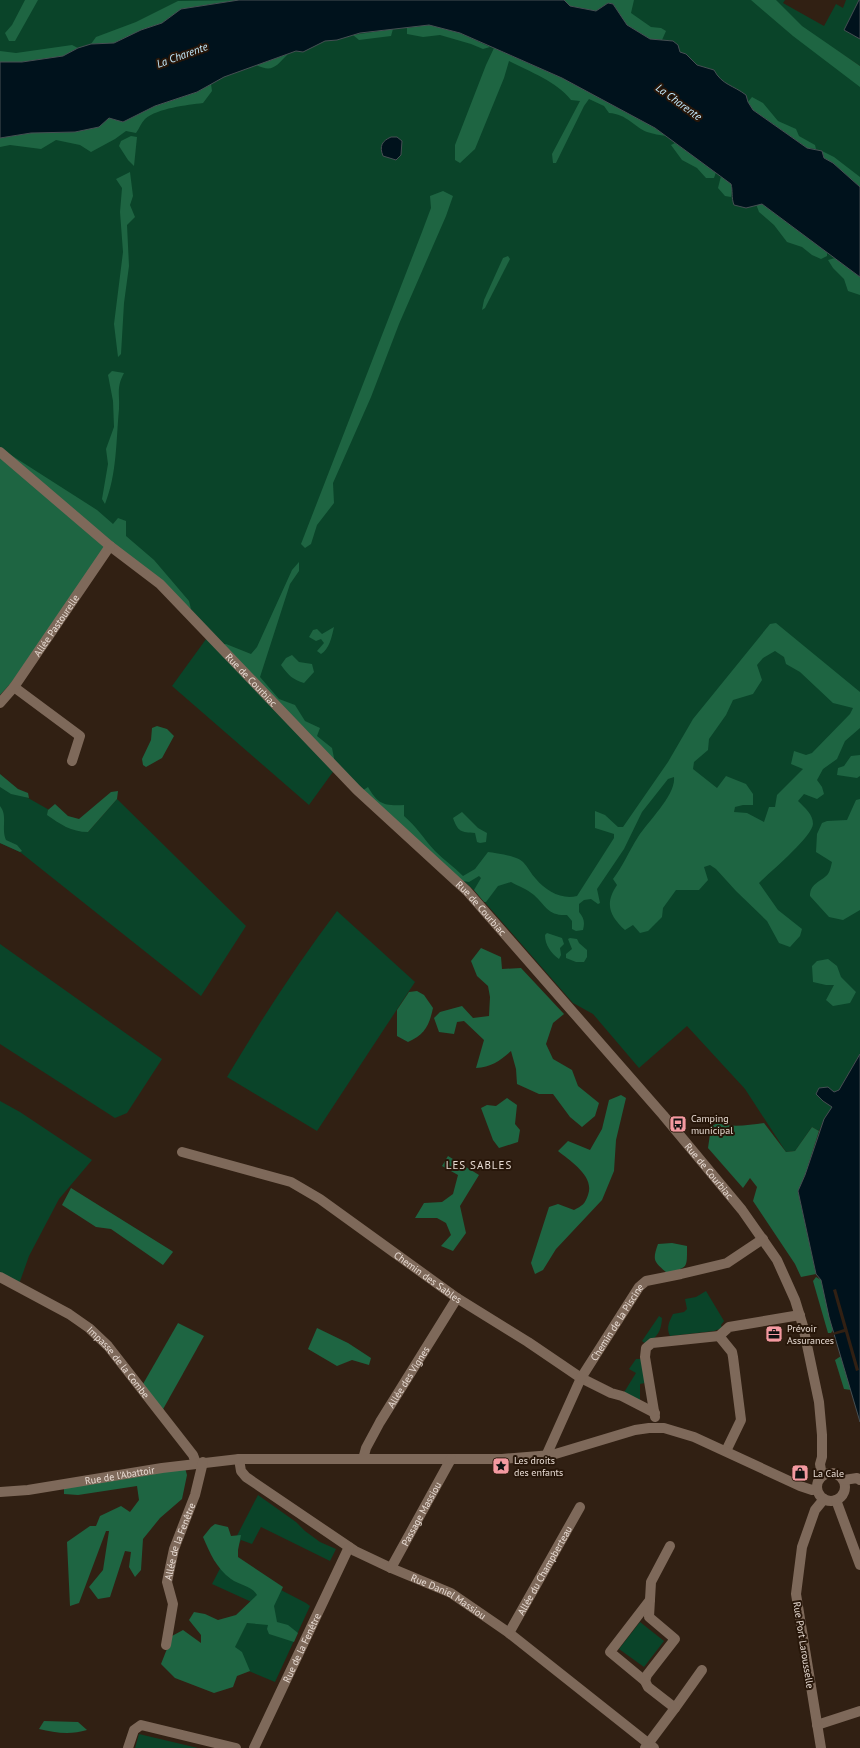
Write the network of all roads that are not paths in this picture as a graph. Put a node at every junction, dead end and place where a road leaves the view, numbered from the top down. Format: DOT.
graph roads {
  1 [pos="0,452"];
  2 [pos="110,546"];
  3 [pos="14,688"];
  4 [pos="0,703"];
  5 [pos="72,761"];
  6 [pos="182,1152"];
  7 [pos="763,1239"];
  8 [pos="0,1277"];
  9 [pos="457,1298"];
  10 [pos="800,1315"];
  11 [pos="719,1336"];
  12 [pos="581,1378"];
  13 [pos="655,1413"];
  14 [pos="655,1428"];
  15 [pos="726,1451"];
  16 [pos="546,1456"];
  17 [pos="822,1457"];
  18 [pos="239,1459"];
  19 [pos="363,1459"];
  20 [pos="451,1459"];
  21 [pos="200,1463"];
  22 [pos="833,1473"];
  23 [pos="822,1476"];
  24 [pos="844,1480"];
  25 [pos="860,1480"];
  26 [pos="817,1489"];
  27 [pos="0,1492"];
  28 [pos="824,1499"];
  29 [pos="836,1500"];
  30 [pos="580,1507"];
  31 [pos="670,1546"];
  32 [pos="348,1547"];
  33 [pos="860,1565"];
  34 [pos="391,1568"];
  35 [pos="650,1600"];
  36 [pos="509,1633"];
  37 [pos="166,1645"];
  38 [pos="702,1670"];
  39 [pos="645,1681"];
  40 [pos="674,1708"];
  41 [pos="860,1711"];
  42 [pos="817,1725"];
  43 [pos="649,1747"];
  44 [pos="128,1748"];
  45 [pos="236,1748"];
  46 [pos="254,1748"];
  47 [pos="821,1748"];
  1 -- 2 [label="street, Rue de Courbiac"];
  2 -- 3 [label="street, Allée Pastourelle"];
  2 -- 7 [label="street, Rue de Courbiac"];
  3 -- 4 [label="street, Allée Pastourelle"];
  3 -- 5 [label="street"];
  6 -- 9 [label="street, Chemin des Sables"];
  7 -- 10 [label="street, Rue de Courbiac"];
  7 -- 12 [label="street, Chemin de la Piscine"];
  8 -- 21 [label="street, Impasse de la Combe"];
  9 -- 12 [label="street, Chemin des Sables"];
  9 -- 19 [label="street, Allée des Vignes"];
  10 -- 11 [label="street"];
  10 -- 17 [label="street, Rue de Courbiac"];
  11 -- 13 [label="street"];
  11 -- 15 [label="street"];
  12 -- 13 [label="street, Chemin des Sables"];
  12 -- 16 [label="street, Chemin de la Piscine"];
  13 -- 14 [label="street"];
  14 -- 15 [label="street, Rue de l'Abattoir"];
  14 -- 16 [label="street, Rue de l'Abattoir"];
  15 -- 26 [label="street, Rue de l'Abattoir"];
  16 -- 20 [label="street, Rue de l'Abattoir"];
  17 -- 22 [label="street"];
  17 -- 23 [label="street, Rue de Courbiac"];
  18 -- 19 [label="street, Rue de l'Abattoir"];
  18 -- 21 [label="street, Rue de l'Abattoir"];
  18 -- 32 [label="street, Rue Daniel Massiou"];
  19 -- 20 [label="street, Rue de l'Abattoir"];
  20 -- 34 [label="street, Passage Massiou"];
  21 -- 27 [label="street, Rue de l'Abattoir"];
  21 -- 37 [label="street, Allée de la Fenêtre"];
  22 -- 23 [label="street"];
  22 -- 24 [label="street"];
  23 -- 26 [label="street"];
  24 -- 25 [label="street"];
  24 -- 29 [label="street"];
  26 -- 28 [label="street"];
  28 -- 29 [label="street"];
  28 -- 42 [label="street, Rue Port Larousselle"];
  29 -- 33 [label="street"];
  30 -- 36 [label="street, Allée du Champberteau"];
  31 -- 35 [label="street"];
  32 -- 34 [label="street, Rue Daniel Massiou"];
  32 -- 46 [label="street, Rue de la Fenêtre"];
  34 -- 36 [label="street, Rue Daniel Massiou"];
  35 -- 39 [label="street"];
  35 -- 39 [label="street"];
  36 -- 43 [label="street, Rue Daniel Massiou"];
  38 -- 40 [label="street"];
  39 -- 40 [label="street"];
  40 -- 43 [label="street"];
  41 -- 42 [label="street"];
  42 -- 47 [label="street, Rue Port Larousselle"];
  44 -- 45 [label="street"];
}
